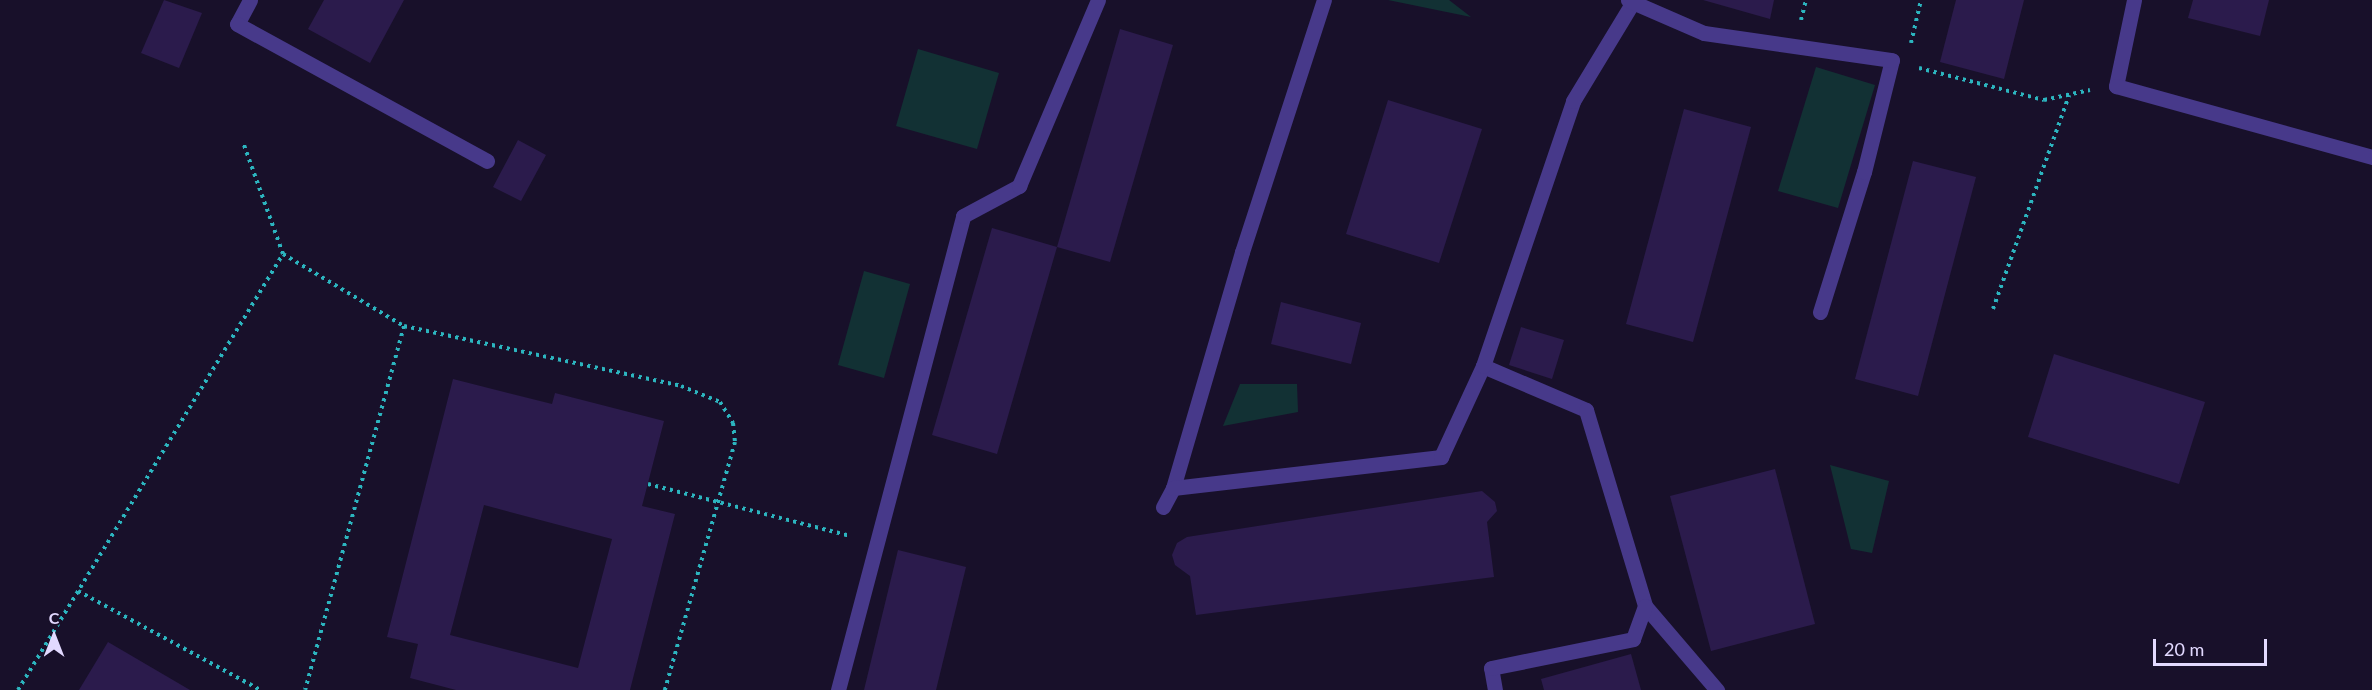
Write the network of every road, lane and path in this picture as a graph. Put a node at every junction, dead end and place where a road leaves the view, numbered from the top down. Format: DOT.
graph roads {
  1 [pos="250,0"];
  2 [pos="1098,0"];
  3 [pos="1324,0"];
  4 [pos="1921,0"];
  5 [pos="2134,0"];
  6 [pos="1630,1"];
  7 [pos="1899,62"];
  8 [pos="2115,86"];
  9 [pos="2069,94"];
  10 [pos="244,145"];
  11 [pos="2372,157"];
  12 [pos="487,161"];
  13 [pos="283,254"];
  14 [pos="1993,309"];
  15 [pos="1820,312"];
  16 [pos="404,326"];
  17 [pos="1483,366"];
  18 [pos="648,484"];
  19 [pos="1173,488"];
  20 [pos="718,503"];
  21 [pos="1163,507"];
  22 [pos="877,543"];
  23 [pos="78,591"];
  24 [pos="1645,606"];
  25 [pos="18,690"];
  26 [pos="260,690"];
  27 [pos="304,690"];
  28 [pos="665,690"];
  29 [pos="838,690"];
  30 [pos="1496,690"];
  31 [pos="1717,690"];
  1 -- 12 [label="street"];
  2 -- 22 [label="street"];
  3 -- 19 [label="street"];
  4 -- 7 [label="path"];
  5 -- 8 [label="street"];
  6 -- 7 [label="street"];
  6 -- 17 [label="street"];
  7 -- 9 [label="path"];
  7 -- 15 [label="street"];
  8 -- 9 [label="path"];
  8 -- 11 [label="street"];
  9 -- 14 [label="path"];
  10 -- 13 [label="path"];
  13 -- 16 [label="path"];
  13 -- 23 [label="path"];
  16 -- 20 [label="path"];
  16 -- 27 [label="path"];
  17 -- 19 [label="street"];
  17 -- 24 [label="street"];
  18 -- 20 [label="path"];
  19 -- 21 [label="street"];
  20 -- 22 [label="path"];
  20 -- 28 [label="path"];
  22 -- 29 [label="street"];
  23 -- 25 [label="path"];
  23 -- 26 [label="path"];
  24 -- 30 [label="street"];
  24 -- 31 [label="street"];
}
